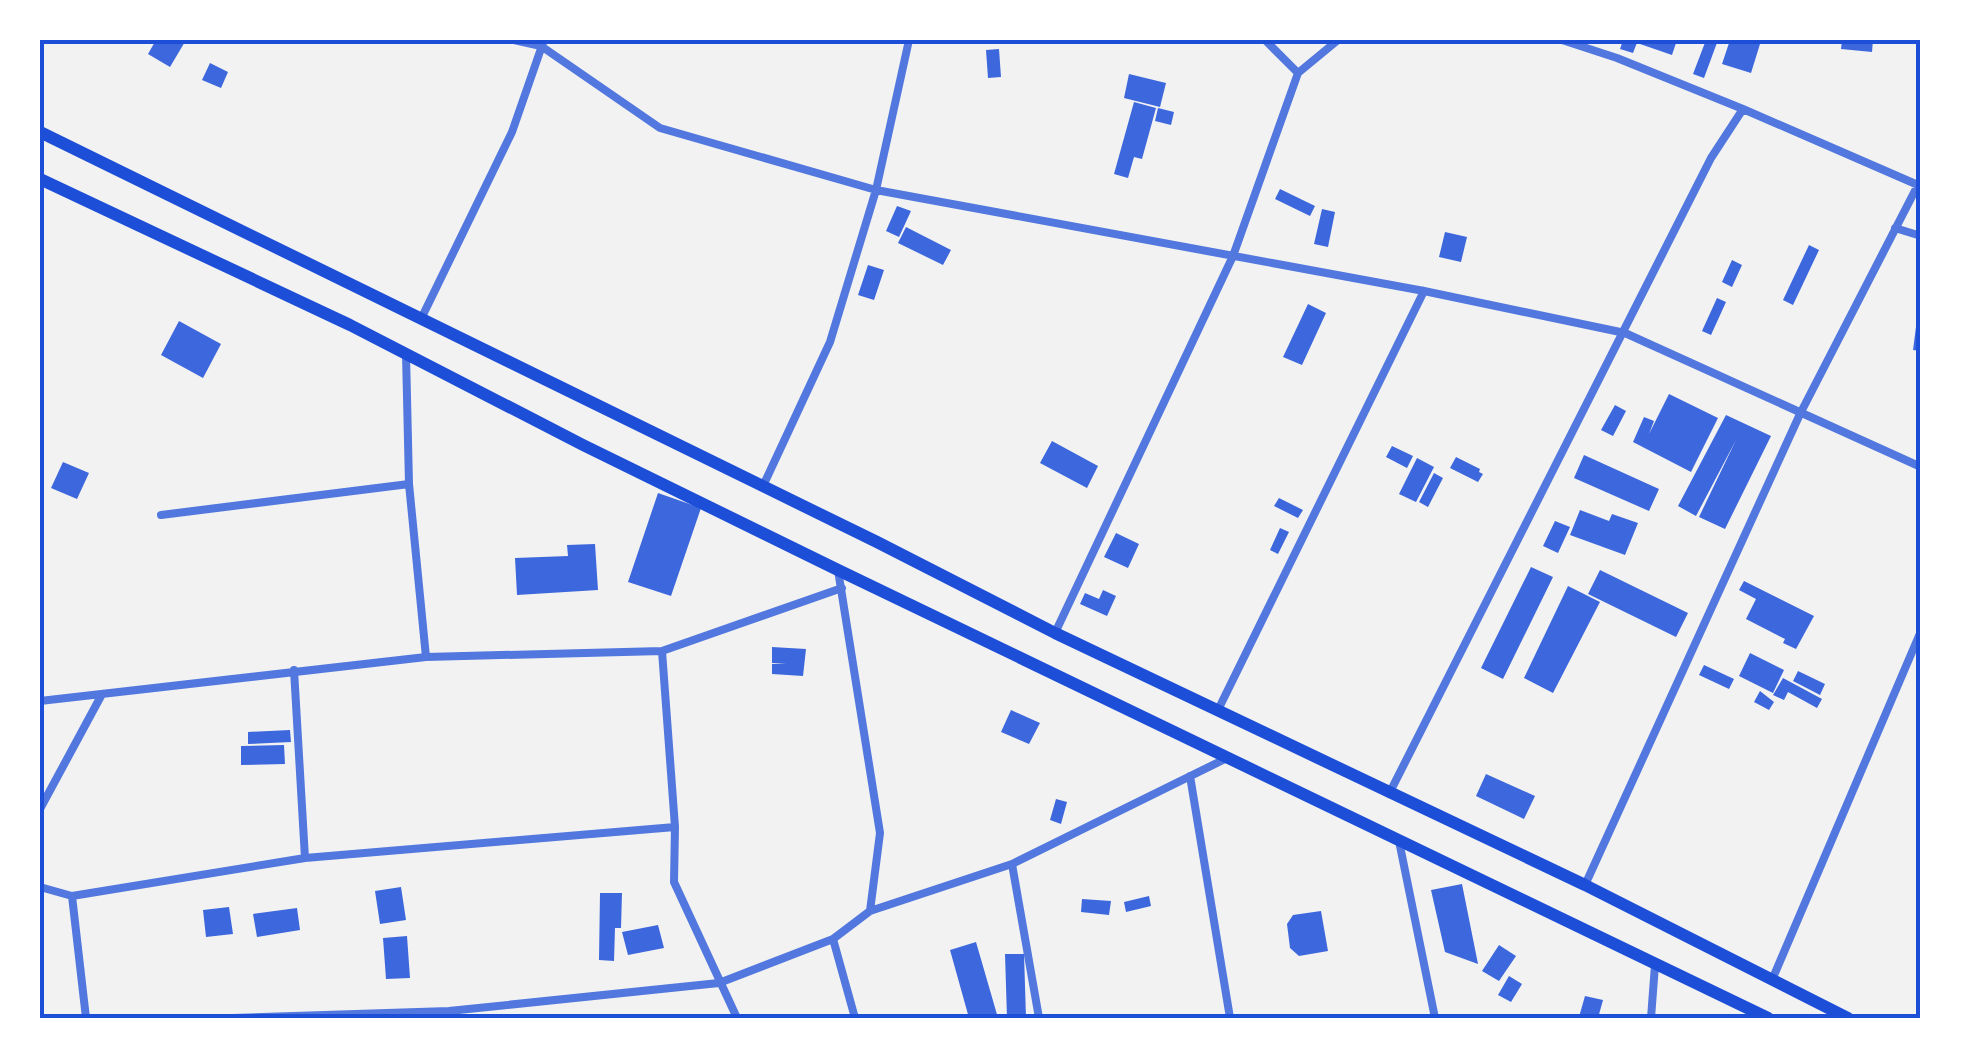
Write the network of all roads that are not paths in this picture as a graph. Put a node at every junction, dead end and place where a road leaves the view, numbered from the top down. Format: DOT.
graph roads {
  1 [pos="514,40"];
  2 [pos="909,40"];
  3 [pos="1265,40"];
  4 [pos="1338,40"];
  5 [pos="1560,40"];
  6 [pos="543,43"];
  7 [pos="1298,73"];
  8 [pos="1742,109"];
  9 [pos="40,132"];
  10 [pos="40,179"];
  11 [pos="1919,182"];
  12 [pos="876,190"];
  13 [pos="1895,228"];
  14 [pos="1921,236"];
  15 [pos="1232,256"];
  16 [pos="1424,291"];
  17 [pos="421,319"];
  18 [pos="1625,334"];
  19 [pos="406,354"];
  20 [pos="1800,414"];
  21 [pos="1921,468"];
  22 [pos="409,484"];
  23 [pos="763,486"];
  24 [pos="162,514"];
  25 [pos="838,570"];
  26 [pos="842,588"];
  27 [pos="1921,631"];
  28 [pos="1055,632"];
  29 [pos="662,651"];
  30 [pos="426,656"];
  31 [pos="294,670"];
  32 [pos="100,696"];
  33 [pos="40,701"];
  34 [pos="1218,710"];
  35 [pos="1227,758"];
  36 [pos="1190,776"];
  37 [pos="1389,794"];
  38 [pos="40,808"];
  39 [pos="675,826"];
  40 [pos="1398,838"];
  41 [pos="306,858"];
  42 [pos="1012,864"];
  43 [pos="1585,885"];
  44 [pos="40,887"];
  45 [pos="72,896"];
  46 [pos="870,911"];
  47 [pos="833,940"];
  48 [pos="1655,965"];
  49 [pos="1772,980"];
  50 [pos="720,983"];
  51 [pos="451,1015"];
  52 [pos="86,1018"];
  53 [pos="233,1018"];
  54 [pos="738,1018"];
  55 [pos="855,1018"];
  56 [pos="1039,1018"];
  57 [pos="1230,1018"];
  58 [pos="1435,1018"];
  59 [pos="1651,1018"];
  60 [pos="1768,1018"];
  61 [pos="1848,1018"];
  1 -- 6 [label="street"];
  2 -- 12 [label="street"];
  3 -- 7 [label="street"];
  4 -- 7 [label="street"];
  5 -- 8 [label="street"];
  6 -- 12 [label="street"];
  6 -- 17 [label="street"];
  7 -- 15 [label="street"];
  8 -- 11 [label="street"];
  8 -- 18 [label="street"];
  9 -- 17 [label="highway"];
  10 -- 19 [label="highway"];
  11 -- 13 [label="street"];
  12 -- 15 [label="street"];
  12 -- 23 [label="street"];
  13 -- 14 [label="street"];
  13 -- 20 [label="street"];
  15 -- 16 [label="street"];
  15 -- 28 [label="street"];
  16 -- 18 [label="street"];
  16 -- 34 [label="street"];
  17 -- 23 [label="highway"];
  18 -- 20 [label="street"];
  18 -- 37 [label="street"];
  19 -- 22 [label="street"];
  19 -- 25 [label="highway"];
  20 -- 21 [label="street"];
  20 -- 43 [label="street"];
  22 -- 24 [label="street"];
  22 -- 30 [label="street"];
  23 -- 28 [label="highway"];
  25 -- 26 [label="street"];
  25 -- 35 [label="highway"];
  26 -- 29 [label="street"];
  26 -- 46 [label="street"];
  27 -- 49 [label="street"];
  28 -- 34 [label="highway"];
  29 -- 30 [label="street"];
  29 -- 39 [label="street"];
  30 -- 31 [label="street"];
  31 -- 32 [label="street"];
  31 -- 41 [label="street"];
  32 -- 33 [label="street"];
  32 -- 38 [label="street"];
  34 -- 37 [label="highway"];
  35 -- 36 [label="street"];
  35 -- 40 [label="highway"];
  36 -- 42 [label="street"];
  36 -- 57 [label="street"];
  37 -- 43 [label="highway"];
  39 -- 41 [label="street"];
  39 -- 50 [label="street"];
  40 -- 48 [label="highway"];
  40 -- 58 [label="street"];
  41 -- 45 [label="street"];
  42 -- 46 [label="street"];
  42 -- 56 [label="street"];
  43 -- 49 [label="highway"];
  44 -- 45 [label="street"];
  45 -- 52 [label="street"];
  46 -- 47 [label="street"];
  47 -- 50 [label="street"];
  47 -- 55 [label="street"];
  48 -- 59 [label="street"];
  48 -- 60 [label="highway"];
  49 -- 61 [label="highway"];
  50 -- 51 [label="street"];
  50 -- 54 [label="street"];
  51 -- 53 [label="street"];
}
